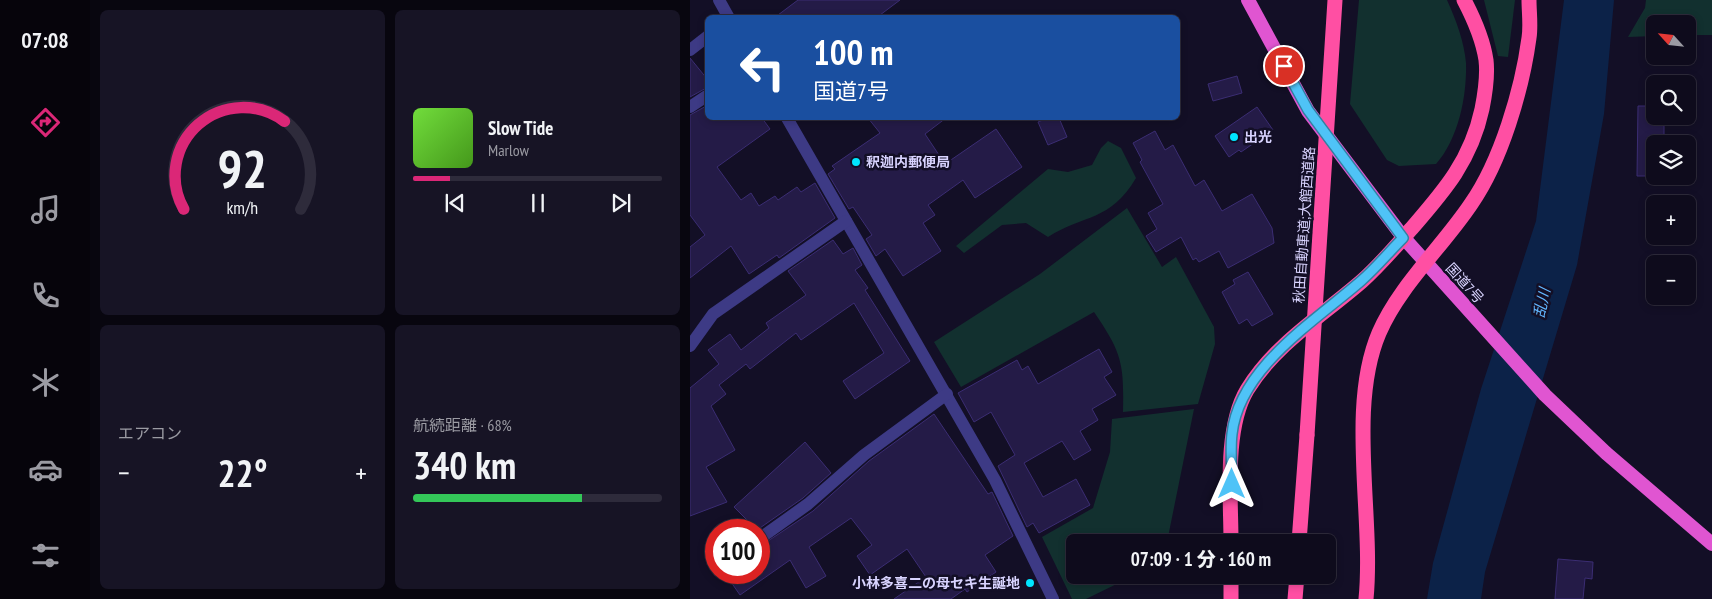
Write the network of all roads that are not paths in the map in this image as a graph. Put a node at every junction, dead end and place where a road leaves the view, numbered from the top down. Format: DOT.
graph roads {
  1 [pos="719,0"];
  2 [pos="1248,0"];
  3 [pos="1335,0"];
  4 [pos="1464,0"];
  5 [pos="1529,0"];
  6 [pos="727,15"];
  7 [pos="705,38"];
  8 [pos="690,50"];
  9 [pos="705,97"];
  10 [pos="690,107"];
  11 [pos="788,120"];
  12 [pos="846,221"];
  13 [pos="1403,238"];
  14 [pos="1426,264"];
  15 [pos="690,346"];
  16 [pos="947,394"];
  17 [pos="770,531"];
  18 [pos="1231,534"];
  19 [pos="1300,534"];
  20 [pos="1712,544"];
  21 [pos="1040,572"];
  22 [pos="1231,584"];
  23 [pos="1296,584"];
  24 [pos="1053,599"];
  25 [pos="1060,599"];
  26 [pos="1231,599"];
  27 [pos="1295,599"];
  28 [pos="1366,599"];
  1 -- 6 [label="street"];
  2 -- 13 [label="highway, 国道7号"];
  3 -- 19 [label="highway, 秋田自動車道;大館西道路, bridge"];
  4 -- 13 [label="highway"];
  5 -- 14 [label="highway"];
  7 -- 8 [label="street"];
  9 -- 10 [label="street"];
  11 -- 12 [label="street"];
  12 -- 15 [label="street"];
  12 -- 16 [label="street"];
  13 -- 14 [label="highway, 国道7号"];
  13 -- 18 [label="highway"];
  14 -- 20 [label="highway, 国道7号"];
  14 -- 28 [label="highway"];
  16 -- 17 [label="street"];
  16 -- 21 [label="street"];
  21 -- 24 [label="street"];
  21 -- 25 [label="street"];
  22 -- 26 [label="highway"];
  23 -- 27 [label="highway"];
}
